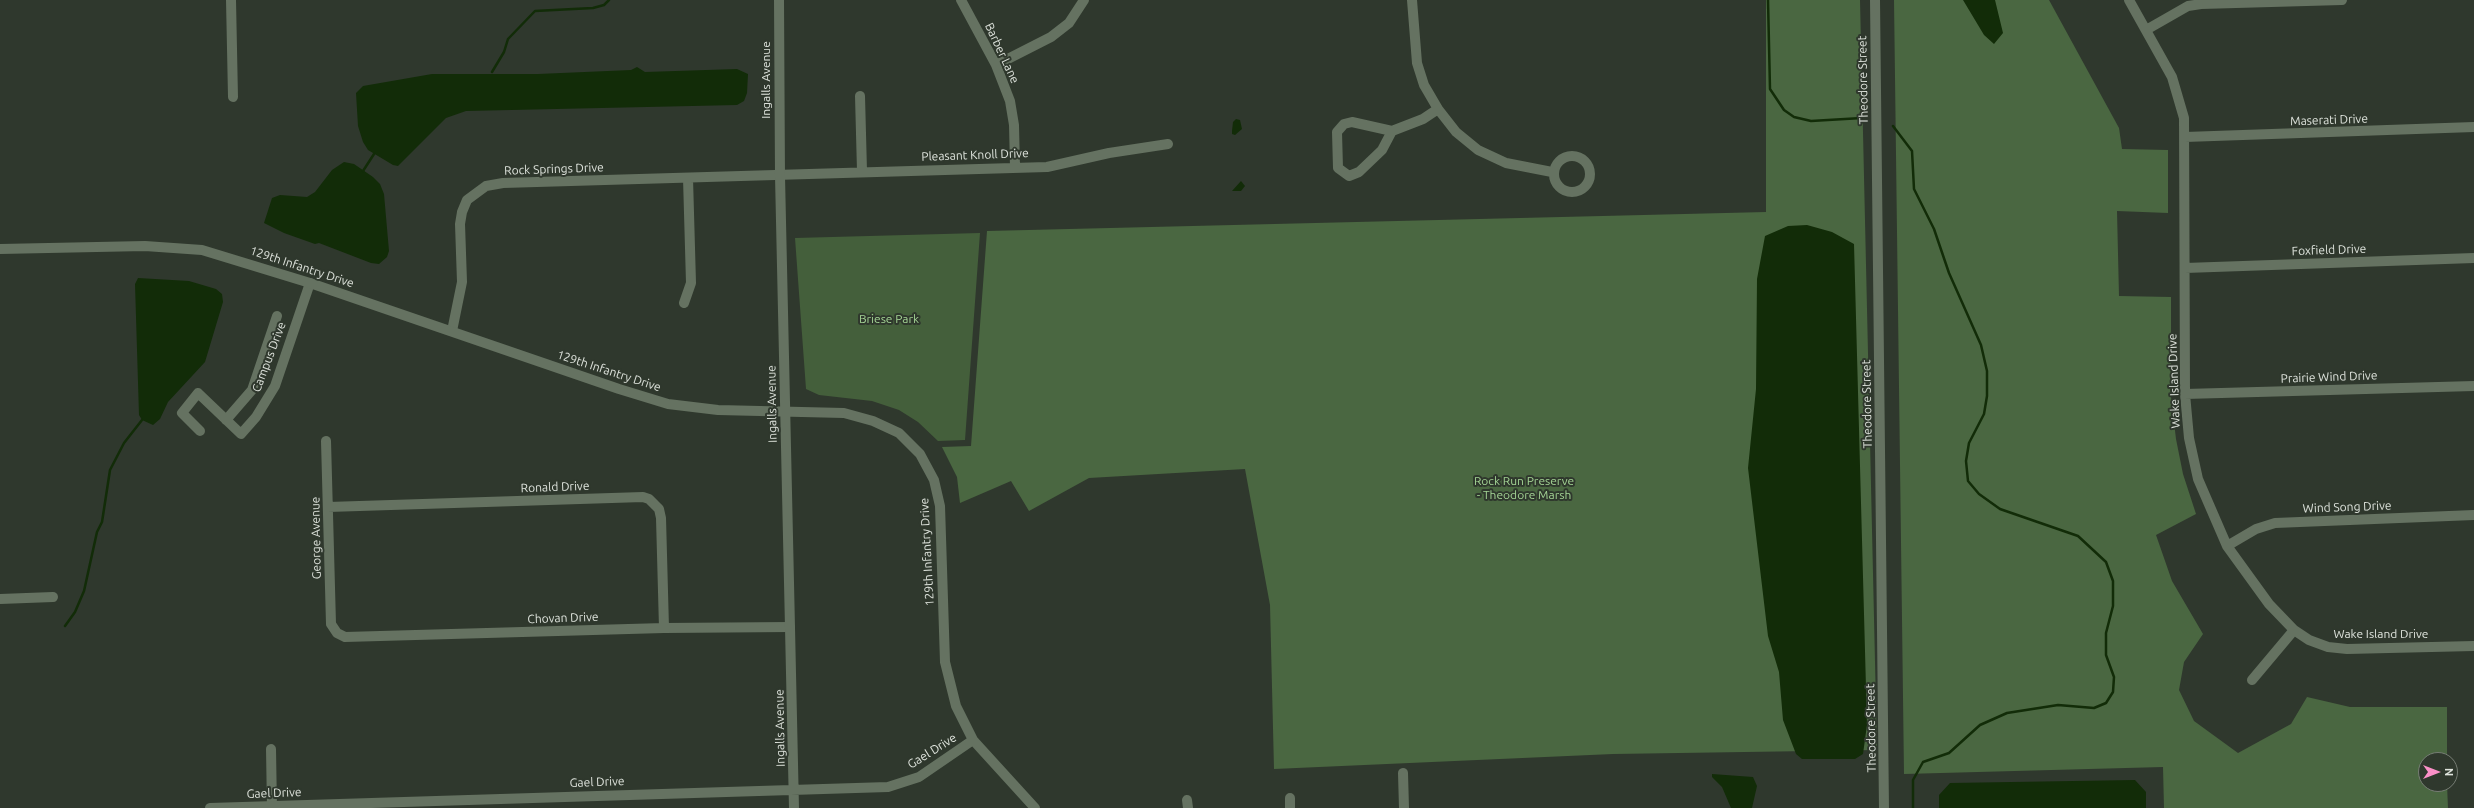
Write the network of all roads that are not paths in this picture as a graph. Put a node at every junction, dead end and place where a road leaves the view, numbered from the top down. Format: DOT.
graph roads {
  1 [pos="231,0"];
  2 [pos="779,0"];
  3 [pos="961,0"];
  4 [pos="1084,0"];
  5 [pos="1412,0"];
  6 [pos="1875,0"];
  7 [pos="2129,0"];
  8 [pos="2342,0"];
  9 [pos="2146,30"];
  10 [pos="996,65"];
  11 [pos="860,96"];
  12 [pos="233,97"];
  13 [pos="1438,109"];
  14 [pos="2474,127"];
  15 [pos="1392,131"];
  16 [pos="2184,137"];
  17 [pos="1168,144"];
  18 [pos="1015,167"];
  19 [pos="862,171"];
  20 [pos="1552,172"];
  21 [pos="780,176"];
  22 [pos="688,178"];
  23 [pos="0,249"];
  24 [pos="2474,258"];
  25 [pos="2185,268"];
  26 [pos="310,283"];
  27 [pos="684,303"];
  28 [pos="277,316"];
  29 [pos="452,331"];
  30 [pos="2474,386"];
  31 [pos="2185,394"];
  32 [pos="785,410"];
  33 [pos="226,420"];
  34 [pos="200,431"];
  35 [pos="326,441"];
  36 [pos="328,507"];
  37 [pos="2474,515"];
  38 [pos="2227,546"];
  39 [pos="52,597"];
  40 [pos="0,598"];
  41 [pos="790,627"];
  42 [pos="664,628"];
  43 [pos="2294,630"];
  44 [pos="337,632"];
  45 [pos="2474,646"];
  46 [pos="2252,680"];
  47 [pos="973,740"];
  48 [pos="271,749"];
  49 [pos="1403,773"];
  50 [pos="794,789"];
  51 [pos="272,807"];
  52 [pos="210,808"];
  53 [pos="794,808"];
  54 [pos="1035,808"];
  55 [pos="1404,808"];
  56 [pos="1884,808"];
  1 -- 12 [label="street"];
  2 -- 21 [label="street, Ingalls Avenue"];
  3 -- 10 [label="street, Barber Lane"];
  4 -- 10 [label="street"];
  5 -- 13 [label="street"];
  6 -- 56 [label="street, Theodore Street"];
  7 -- 9 [label="street, Wake Island Drive"];
  8 -- 9 [label="street"];
  9 -- 16 [label="street, Wake Island Drive"];
  10 -- 18 [label="street, Barber Lane"];
  11 -- 19 [label="street"];
  13 -- 15 [label="street"];
  13 -- 20 [label="street"];
  14 -- 16 [label="street, Maserati Drive"];
  15 -- 15 [label="street"];
  16 -- 25 [label="street, Wake Island Drive"];
  17 -- 18 [label="street, Pleasant Knoll Drive"];
  18 -- 19 [label="street, Pleasant Knoll Drive"];
  19 -- 21 [label="street, Pleasant Knoll Drive"];
  21 -- 22 [label="street, Rock Springs Drive"];
  21 -- 32 [label="street, Ingalls Avenue"];
  22 -- 27 [label="street"];
  22 -- 29 [label="street, Rock Springs Drive"];
  23 -- 26 [label="street, 129th Infantry Drive"];
  24 -- 25 [label="street, Foxfield Drive"];
  25 -- 31 [label="street, Wake Island Drive"];
  26 -- 29 [label="street, 129th Infantry Drive"];
  26 -- 33 [label="street, Campus Drive"];
  28 -- 33 [label="street"];
  29 -- 32 [label="street, 129th Infantry Drive"];
  30 -- 31 [label="street, Prairie Wind Drive"];
  31 -- 38 [label="street, Wake Island Drive"];
  32 -- 41 [label="street, Ingalls Avenue"];
  32 -- 47 [label="street, 129th Infantry Drive"];
  33 -- 34 [label="street"];
  35 -- 36 [label="street, George Avenue"];
  36 -- 42 [label="street, Ronald Drive"];
  36 -- 44 [label="street, George Avenue"];
  37 -- 38 [label="street, Wind Song Drive"];
  38 -- 43 [label="street, Wake Island Drive"];
  39 -- 40 [label="street"];
  41 -- 42 [label="street, Chovan Drive"];
  41 -- 50 [label="street, Ingalls Avenue"];
  42 -- 44 [label="street, Chovan Drive"];
  43 -- 45 [label="street, Wake Island Drive"];
  43 -- 46 [label="street"];
  47 -- 50 [label="street, Gael Drive"];
  47 -- 54 [label="street, 129th Infantry Drive"];
  48 -- 51 [label="street"];
  49 -- 55 [label="street"];
  50 -- 51 [label="street, Gael Drive"];
  50 -- 53 [label="street, Ingalls Avenue"];
  51 -- 52 [label="street, Gael Drive"];
}
